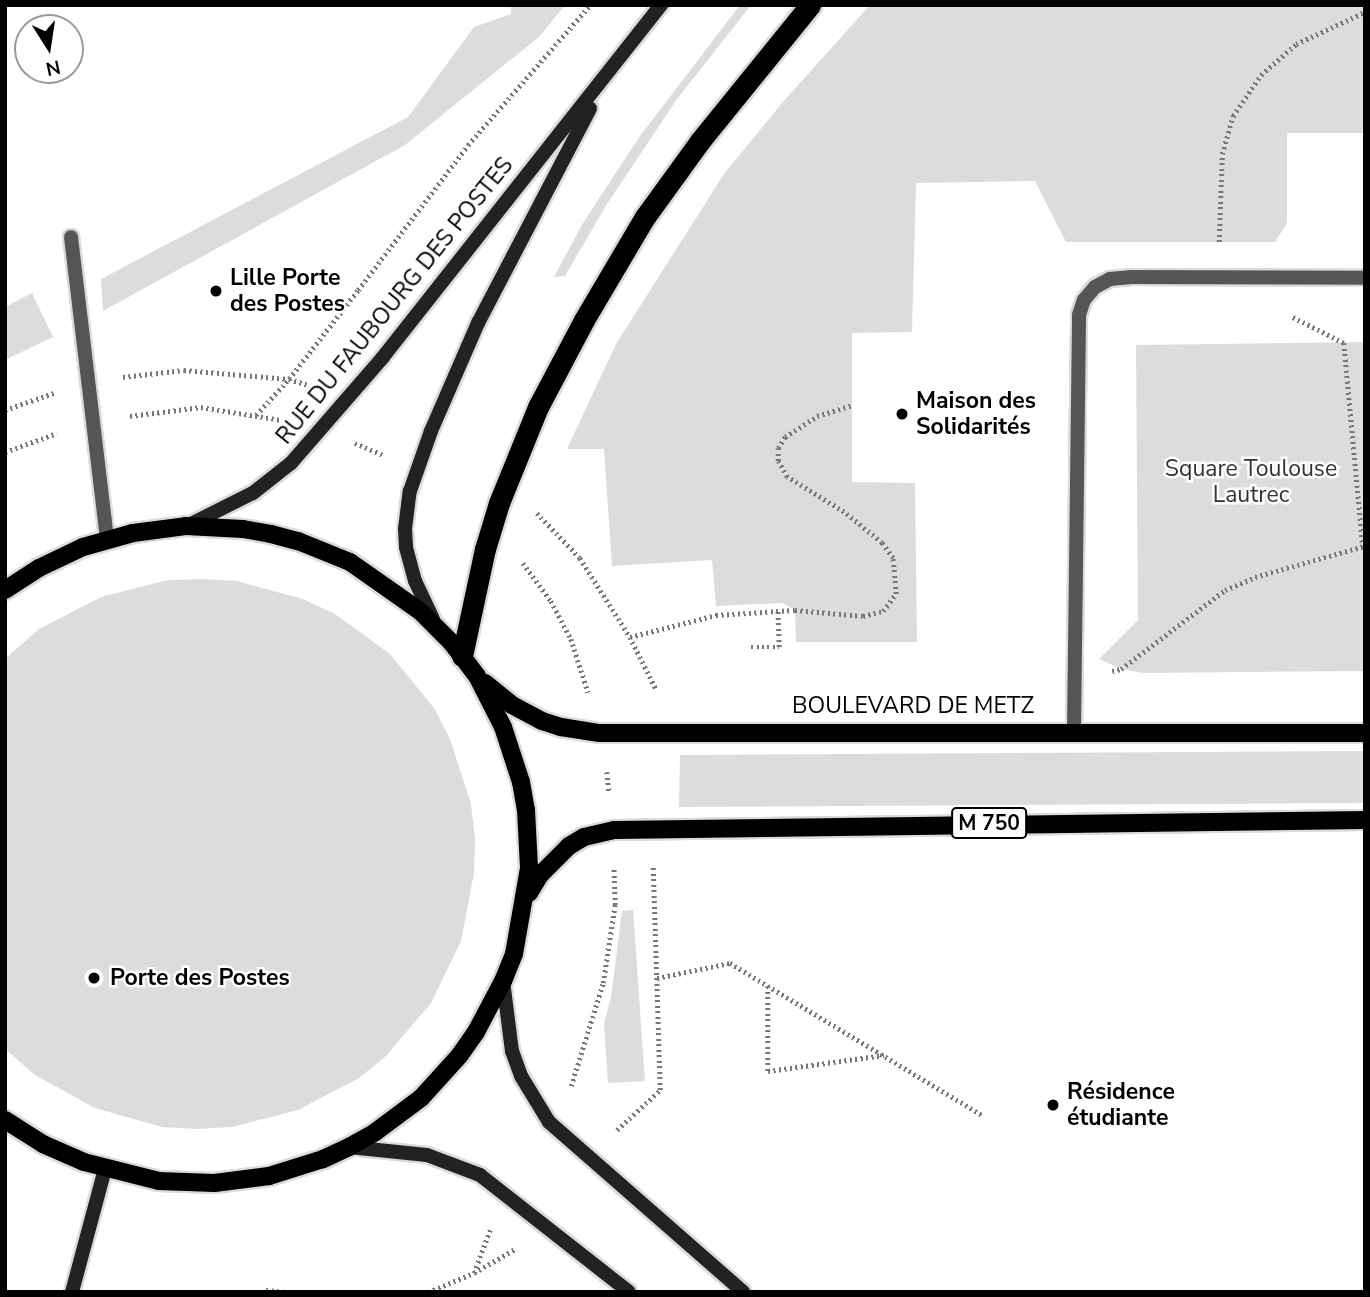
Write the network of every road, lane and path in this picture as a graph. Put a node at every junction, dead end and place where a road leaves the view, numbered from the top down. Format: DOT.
graph roads {
  1 [pos="590,5"];
  2 [pos="661,5"];
  3 [pos="810,5"];
  4 [pos="1365,12"];
  5 [pos="612,71"];
  6 [pos="71,237"];
  7 [pos="1365,278"];
  8 [pos="1219,279"];
  9 [pos="1287,314"];
  10 [pos="289,379"];
  11 [pos="88,381"];
  12 [pos="320,388"];
  13 [pos="852,405"];
  14 [pos="5,411"];
  15 [pos="256,415"];
  16 [pos="92,421"];
  17 [pos="321,429"];
  18 [pos="5,452"];
  19 [pos="416,471"];
  20 [pos="529,504"];
  21 [pos="493,523"];
  22 [pos="186,526"];
  23 [pos="107,539"];
  24 [pos="1364,546"];
  25 [pos="5,590"];
  26 [pos="778,611"];
  27 [pos="440,630"];
  28 [pos="630,637"];
  29 [pos="751,647"];
  30 [pos="463,656"];
  31 [pos="477,676"];
  32 [pos="1076,679"];
  33 [pos="657,691"];
  34 [pos="1074,730"];
  35 [pos="600,733"];
  36 [pos="1365,733"];
  37 [pos="1365,820"];
  38 [pos="614,830"];
  39 [pos="653,862"];
  40 [pos="526,898"];
  41 [pos="657,978"];
  42 [pos="503,981"];
  43 [pos="768,985"];
  44 [pos="884,1055"];
  45 [pos="982,1115"];
  46 [pos="5,1120"];
  47 [pos="549,1122"];
  48 [pos="618,1130"];
  49 [pos="349,1147"];
  50 [pos="105,1169"];
  51 [pos="520,1247"];
  52 [pos="266,1290"];
  53 [pos="72,1292"];
  54 [pos="286,1292"];
  55 [pos="428,1292"];
  56 [pos="629,1292"];
  57 [pos="743,1292"];
  1 -- 10 [label="path, RUE DU FAUBOURG DES POSTES"];
  2 -- 5 [label="main road, RUE DU FAUBOURG DES POSTES"];
  3 -- 21 [label="highway"];
  4 -- 8 [label="path"];
  5 -- 17 [label="main road, RUE DU FAUBOURG DES POSTES"];
  5 -- 19 [label="main road, RUE DU FAUBOURG DES POSTES"];
  6 -- 11 [label="street"];
  7 -- 8 [label="street"];
  8 -- 32 [label="street"];
  9 -- 24 [label="path"];
  10 -- 11 [label="path"];
  10 -- 12 [label="path"];
  10 -- 15 [label="path, RUE DU FAUBOURG DES POSTES"];
  11 -- 14 [label="path"];
  11 -- 16 [label="street"];
  13 -- 26 [label="path"];
  15 -- 16 [label="path"];
  15 -- 17 [label="path"];
  16 -- 18 [label="path"];
  16 -- 23 [label="street"];
  17 -- 19 [label="path"];
  17 -- 22 [label="main road, RUE DU FAUBOURG DES POSTES"];
  19 -- 27 [label="main road, RUE DU FAUBOURG DES POSTES"];
  20 -- 28 [label="path"];
  21 -- 30 [label="highway"];
  21 -- 35 [label="path"];
  22 -- 23 [label="main road"];
  22 -- 27 [label="main road"];
  23 -- 25 [label="main road"];
  24 -- 32 [label="path"];
  26 -- 28 [label="path"];
  26 -- 29 [label="path"];
  27 -- 30 [label="main road"];
  28 -- 33 [label="path"];
  30 -- 31 [label="main road"];
  31 -- 35 [label="main road, BOULEVARD DE METZ"];
  31 -- 40 [label="main road"];
  32 -- 34 [label="street"];
  34 -- 35 [label="main road, BOULEVARD DE METZ"];
  34 -- 36 [label="main road, BOULEVARD DE METZ"];
  35 -- 38 [label="path"];
  37 -- 38 [label="main road, M 750"];
  38 -- 40 [label="main road, M 750"];
  38 -- 47 [label="path"];
  39 -- 41 [label="path"];
  40 -- 42 [label="main road"];
  41 -- 43 [label="path"];
  41 -- 48 [label="path"];
  42 -- 47 [label="main road"];
  42 -- 49 [label="main road"];
  43 -- 44 [label="path"];
  43 -- 44 [label="path"];
  44 -- 45 [label="path"];
  46 -- 50 [label="main road"];
  47 -- 57 [label="main road"];
  49 -- 50 [label="main road"];
  49 -- 56 [label="main road"];
  50 -- 53 [label="main road"];
  51 -- 55 [label="path"];
  52 -- 54 [label="path"];
}
